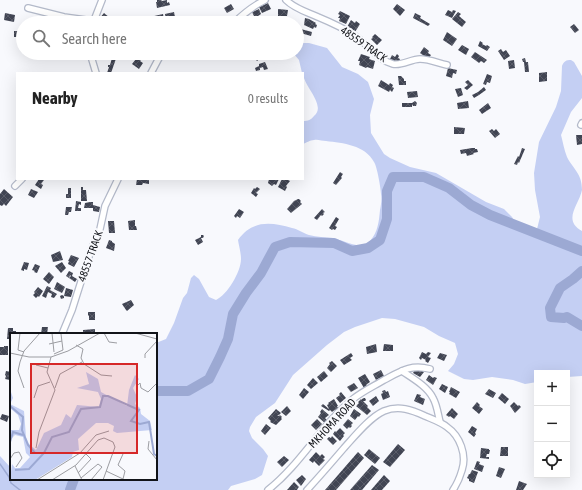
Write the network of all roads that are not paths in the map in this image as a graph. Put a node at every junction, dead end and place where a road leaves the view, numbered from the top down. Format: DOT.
graph roads {
  1 [pos="102,0"];
  2 [pos="264,0"];
  3 [pos="286,0"];
  4 [pos="28,8"];
  5 [pos="60,16"];
  6 [pos="95,16"];
  7 [pos="241,16"];
  8 [pos="92,60"];
  9 [pos="158,60"];
  10 [pos="447,65"];
  11 [pos="96,72"];
  12 [pos="152,72"];
  13 [pos="21,180"];
  14 [pos="118,180"];
  15 [pos="15,186"];
  16 [pos="62,333"];
  17 [pos="430,369"];
  18 [pos="402,371"];
  19 [pos="440,422"];
  20 [pos="268,490"];
  21 [pos="307,490"];
  22 [pos="453,490"];
  1 -- 6 [label="street"];
  2 -- 7 [label="street"];
  3 -- 10 [label="street, 48559 TRACK"];
  4 -- 5 [label="street"];
  8 -- 11 [label="street"];
  9 -- 12 [label="street"];
  13 -- 15 [label="street"];
  14 -- 16 [label="street, 48557 TRACK"];
  17 -- 18 [label="street, MKHOMA ROAD"];
  18 -- 19 [label="street"];
  18 -- 20 [label="street, MKHOMA ROAD"];
  19 -- 21 [label="street"];
  19 -- 22 [label="street"];
}
